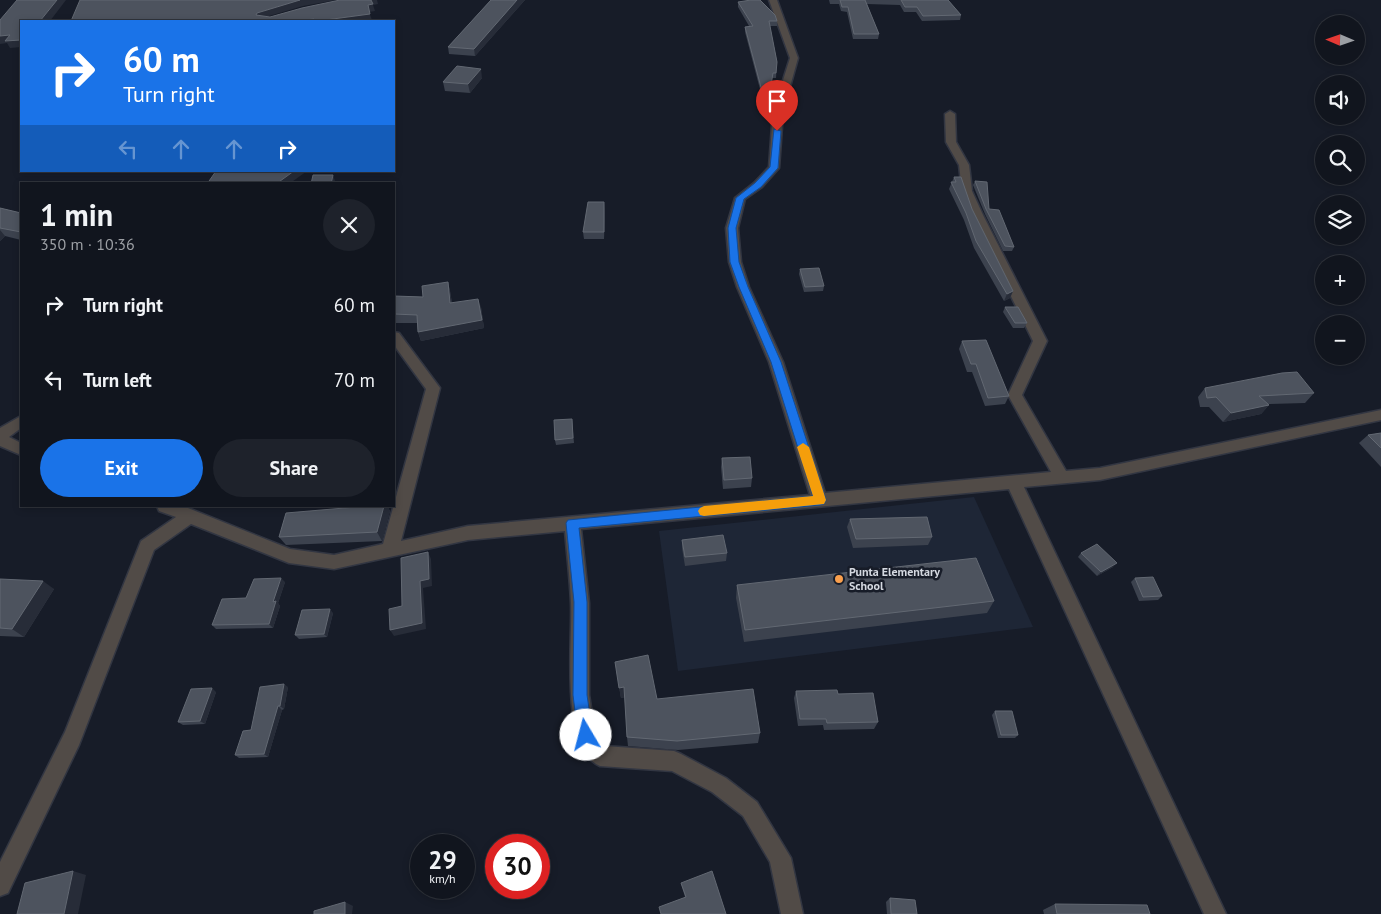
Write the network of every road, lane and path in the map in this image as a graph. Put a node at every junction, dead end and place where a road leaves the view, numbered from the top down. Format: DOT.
graph roads {
  1 [pos="773,0"];
  2 [pos="950,114"];
  3 [pos="395,337"];
  4 [pos="1381,415"];
  5 [pos="20,423"];
  6 [pos="0,436"];
  7 [pos="0,440"];
  8 [pos="20,449"];
  9 [pos="1062,478"];
  10 [pos="1014,482"];
  11 [pos="820,500"];
  12 [pos="168,507"];
  13 [pos="190,516"];
  14 [pos="572,523"];
  15 [pos="390,550"];
  16 [pos="0,885"];
  17 [pos="792,914"];
  18 [pos="1215,914"];
  1 -- 11 [label="street"];
  2 -- 9 [label="street"];
  3 -- 15 [label="street"];
  4 -- 9 [label="street"];
  5 -- 6 [label="street"];
  7 -- 8 [label="street"];
  9 -- 10 [label="street"];
  10 -- 11 [label="street"];
  10 -- 18 [label="street"];
  11 -- 14 [label="street"];
  12 -- 13 [label="street"];
  13 -- 15 [label="street"];
  13 -- 16 [label="street"];
  14 -- 15 [label="street"];
  14 -- 17 [label="street"];
}
